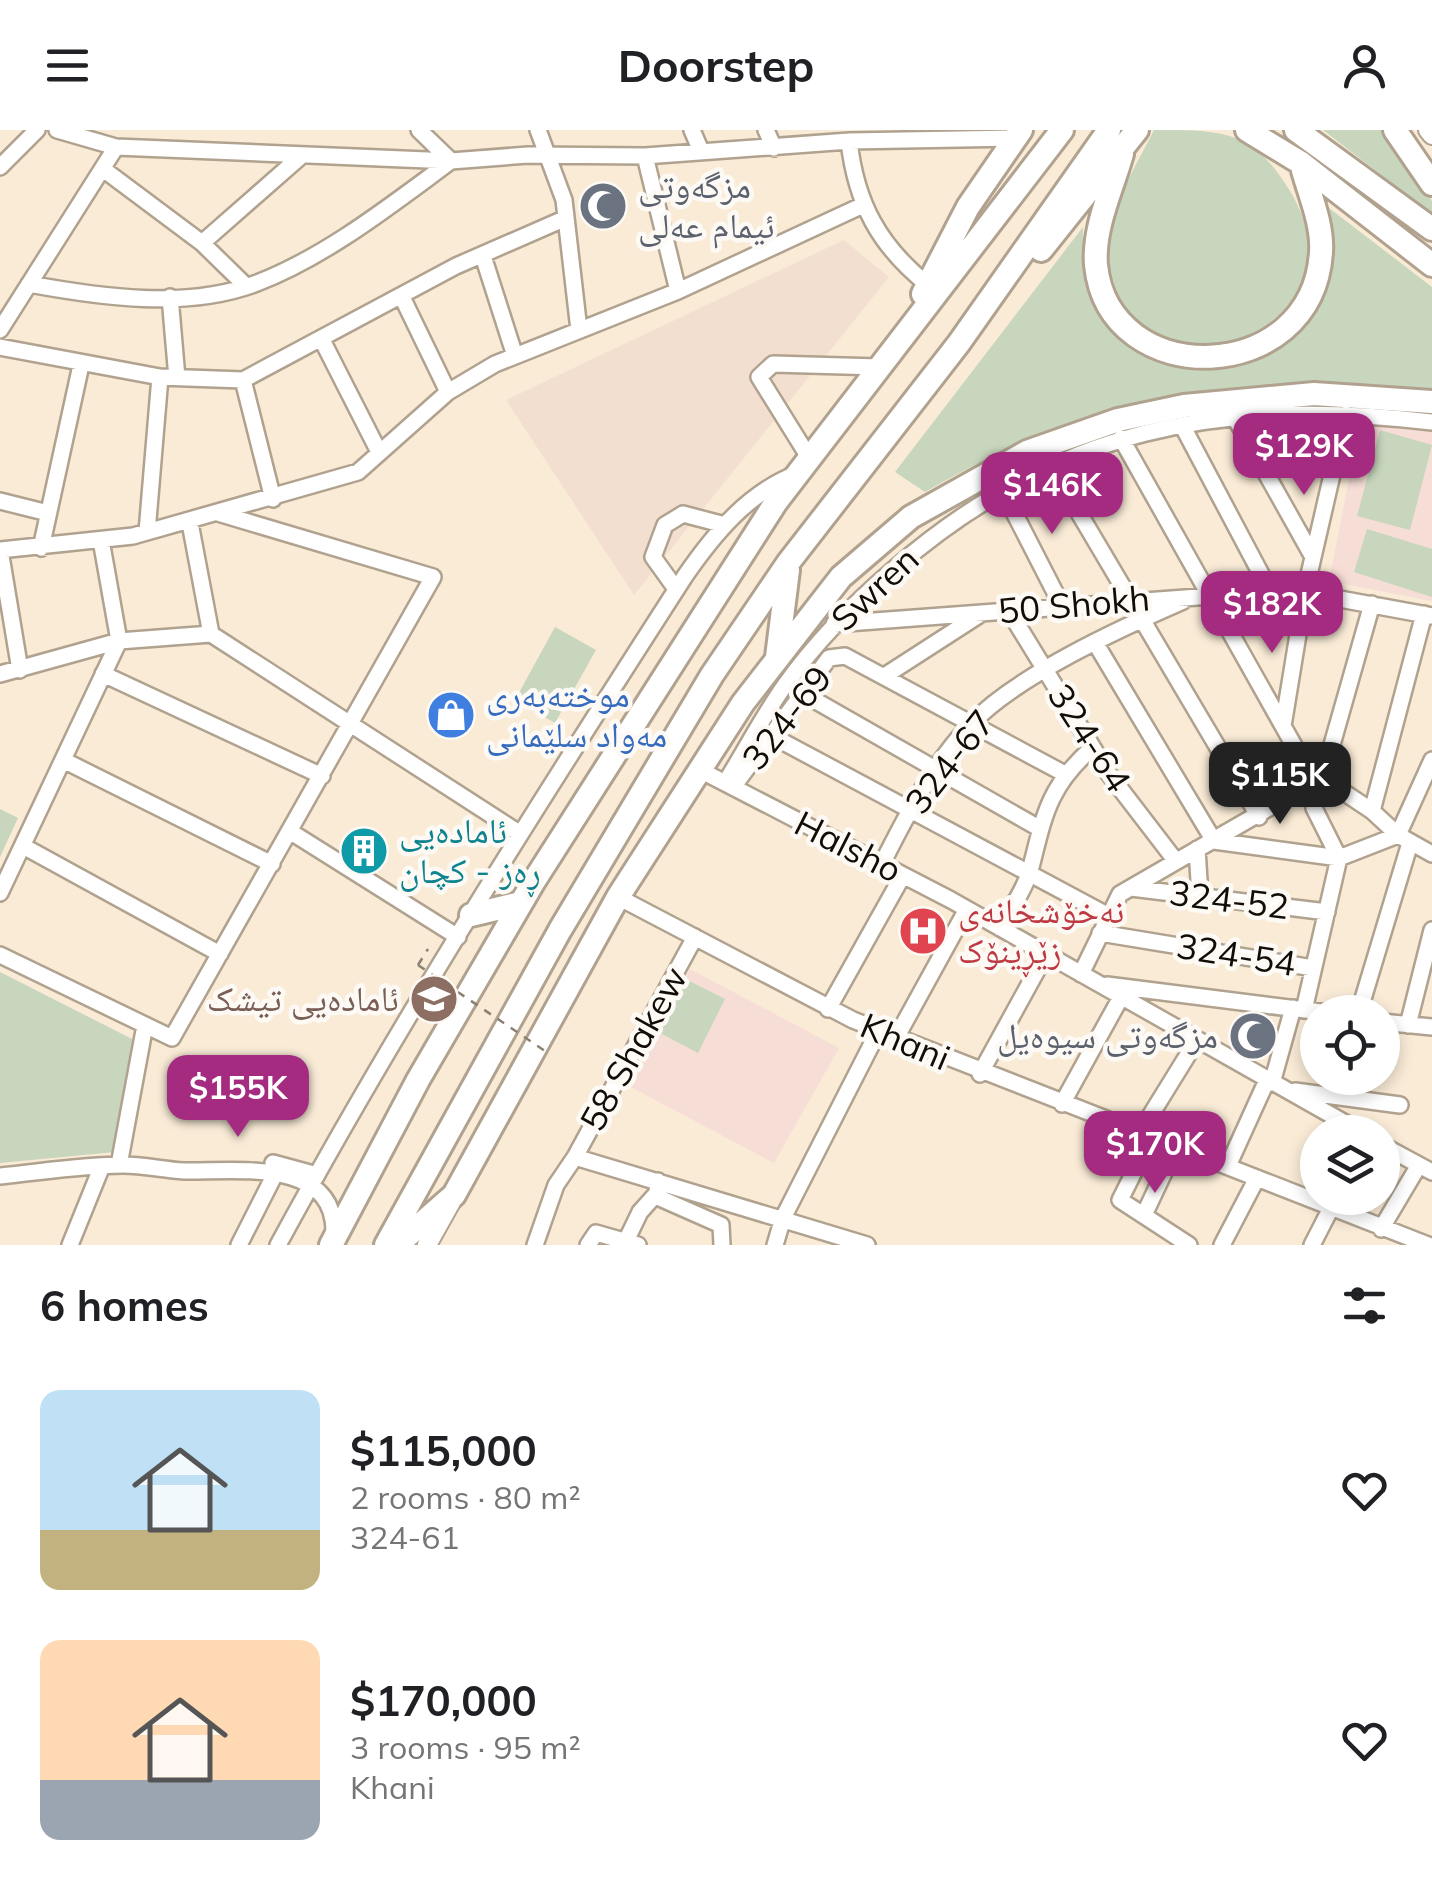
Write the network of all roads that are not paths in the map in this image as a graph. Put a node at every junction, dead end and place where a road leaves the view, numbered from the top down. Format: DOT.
graph roads {
  1 [pos="37,130"];
  2 [pos="57,130"];
  3 [pos="198,130"];
  4 [pos="419,130"];
  5 [pos="538,130"];
  6 [pos="692,130"];
  7 [pos="766,130"];
  8 [pos="1062,130"];
  9 [pos="1109,130"];
  10 [pos="1138,130"];
  11 [pos="1246,130"];
  12 [pos="1296,130"];
  13 [pos="1396,130"];
  14 [pos="1018,134"];
  15 [pos="849,141"];
  16 [pos="116,147"];
  17 [pos="190,148"];
  18 [pos="774,148"];
  19 [pos="702,151"];
  20 [pos="1122,154"];
  21 [pos="550,155"];
  22 [pos="300,156"];
  23 [pos="646,156"];
  24 [pos="451,161"];
  25 [pos="1301,163"];
  26 [pos="0,167"];
  27 [pos="102,169"];
  28 [pos="1432,184"];
  29 [pos="861,206"];
  30 [pos="566,218"];
  31 [pos="1432,229"];
  32 [pos="202,243"];
  33 [pos="483,256"];
  34 [pos="1432,265"];
  35 [pos="30,284"];
  36 [pos="246,286"];
  37 [pos="928,286"];
  38 [pos="678,291"];
  39 [pos="170,297"];
  40 [pos="402,297"];
  41 [pos="0,330"];
  42 [pos="579,330"];
  43 [pos="322,340"];
  44 [pos="898,341"];
  45 [pos="960,343"];
  46 [pos="0,347"];
  47 [pos="514,356"];
  48 [pos="81,365"];
  49 [pos="880,366"];
  50 [pos="160,377"];
  51 [pos="177,378"];
  52 [pos="243,380"];
  53 [pos="448,392"];
  54 [pos="1432,402"];
  55 [pos="1346,414"];
  56 [pos="1234,416"];
  57 [pos="1432,422"];
  58 [pos="1182,425"];
  59 [pos="1121,438"];
  60 [pos="379,452"];
  61 [pos="1050,464"];
  62 [pos="805,466"];
  63 [pos="1002,489"];
  64 [pos="273,499"];
  65 [pos="0,501"];
  66 [pos="48,513"];
  67 [pos="218,513"];
  68 [pos="190,523"];
  69 [pos="725,525"];
  70 [pos="147,532"];
  71 [pos="101,540"];
  72 [pos="41,548"];
  73 [pos="0,550"];
  74 [pos="1313,557"];
  75 [pos="788,563"];
  76 [pos="676,589"];
  77 [pos="1270,591"];
  78 [pos="1305,592"];
  79 [pos="1202,594"];
  80 [pos="1132,599"];
  81 [pos="1372,604"];
  82 [pos="1062,606"];
  83 [pos="1009,611"];
  84 [pos="981,613"];
  85 [pos="1428,615"];
  86 [pos="1140,620"];
  87 [pos="834,624"];
  88 [pos="211,634"];
  89 [pos="119,641"];
  90 [pos="1096,644"];
  91 [pos="776,661"];
  92 [pos="20,670"];
  93 [pos="1046,672"];
  94 [pos="0,674"];
  95 [pos="103,674"];
  96 [pos="886,675"];
  97 [pos="802,693"];
  98 [pos="971,724"];
  99 [pos="1283,726"];
  100 [pos="352,727"];
  101 [pos="772,736"];
  102 [pos="1092,748"];
  103 [pos="63,760"];
  104 [pos="1432,760"];
  105 [pos="940,768"];
  106 [pos="700,770"];
  107 [pos="1063,773"];
  108 [pos="322,776"];
  109 [pos="1319,779"];
  110 [pos="729,785"];
  111 [pos="908,811"];
  112 [pos="1372,811"];
  113 [pos="1259,817"];
  114 [pos="1038,827"];
  115 [pos="291,832"];
  116 [pos="519,833"];
  117 [pos="1404,839"];
  118 [pos="1214,840"];
  119 [pos="22,846"];
  120 [pos="1197,849"];
  121 [pos="1432,854"];
  122 [pos="1339,858"];
  123 [pos="1175,860"];
  124 [pos="272,864"];
  125 [pos="882,864"];
  126 [pos="902,875"];
  127 [pos="1029,875"];
  128 [pos="1131,888"];
  129 [pos="0,893"];
  130 [pos="1200,896"];
  131 [pos="618,897"];
  132 [pos="522,904"];
  133 [pos="967,909"];
  134 [pos="1326,912"];
  135 [pos="472,915"];
  136 [pos="1109,916"];
  137 [pos="1000,928"];
  138 [pos="1432,930"];
  139 [pos="1100,933"];
  140 [pos="458,936"];
  141 [pos="695,937"];
  142 [pos="220,954"];
  143 [pos="1046,954"];
  144 [pos="0,955"];
  145 [pos="1314,968"];
  146 [pos="1080,974"];
  147 [pos="1097,984"];
  148 [pos="1309,995"];
  149 [pos="1363,995"];
  150 [pos="1121,997"];
  151 [pos="828,1009"];
  152 [pos="1300,1009"];
  153 [pos="1300,1024"];
  154 [pos="1400,1024"];
  155 [pos="1408,1025"];
  156 [pos="145,1026"];
  157 [pos="1432,1027"];
  158 [pos="879,1030"];
  159 [pos="896,1038"];
  160 [pos="1197,1040"];
  161 [pos="980,1074"];
  162 [pos="1274,1084"];
  163 [pos="1062,1104"];
  164 [pos="1400,1105"];
  165 [pos="1322,1115"];
  166 [pos="1145,1136"];
  167 [pos="1176,1147"];
  168 [pos="1400,1154"];
  169 [pos="575,1157"];
  170 [pos="110,1166"];
  171 [pos="154,1166"];
  172 [pos="1228,1166"];
  173 [pos="1426,1169"];
  174 [pos="276,1172"];
  175 [pos="0,1176"];
  176 [pos="1257,1178"];
  177 [pos="314,1180"];
  178 [pos="658,1187"];
  179 [pos="454,1195"];
  180 [pos="1300,1196"];
  181 [pos="1327,1215"];
  182 [pos="1349,1215"];
  183 [pos="1144,1216"];
  184 [pos="782,1218"];
  185 [pos="1382,1228"];
  186 [pos="332,1242"];
  187 [pos="1405,1242"];
  188 [pos="632,1243"];
  189 [pos="863,1244"];
  190 [pos="70,1245"];
  191 [pos="240,1245"];
  192 [pos="278,1245"];
  193 [pos="386,1245"];
  194 [pos="397,1245"];
  195 [pos="427,1245"];
  196 [pos="536,1245"];
  197 [pos="588,1245"];
  198 [pos="722,1245"];
  199 [pos="775,1245"];
  200 [pos="1189,1245"];
  201 [pos="1222,1245"];
  202 [pos="1312,1245"];
  203 [pos="1428,1245"];
  1 -- 26 [label="street"];
  2 -- 16 [label="street"];
  3 -- 17 [label="street"];
  4 -- 24 [label="street"];
  5 -- 21 [label="street"];
  6 -- 19 [label="street"];
  7 -- 18 [label="street"];
  8 -- 44 [label="highway"];
  9 -- 45 [label="highway"];
  10 -- 20 [label="highway"];
  11 -- 25 [label="highway"];
  12 -- 31 [label="highway"];
  13 -- 28 [label="highway"];
  14 -- 15 [label="street"];
  14 -- 37 [label="highway"];
  15 -- 18 [label="street"];
  15 -- 29 [label="street"];
  16 -- 17 [label="street"];
  16 -- 27 [label="street"];
  17 -- 22 [label="street"];
  18 -- 19 [label="street"];
  19 -- 23 [label="street"];
  20 -- 25 [label="highway"];
  20 -- 45 [label="highway"];
  21 -- 23 [label="street"];
  21 -- 24 [label="street"];
  21 -- 30 [label="street"];
  22 -- 24 [label="street"];
  22 -- 32 [label="street"];
  23 -- 38 [label="street"];
  24 -- 36 [label="street"];
  25 -- 34 [label="highway"];
  27 -- 32 [label="street"];
  27 -- 35 [label="street"];
  29 -- 37 [label="street"];
  29 -- 38 [label="street"];
  30 -- 33 [label="street"];
  30 -- 42 [label="street"];
  32 -- 36 [label="street"];
  33 -- 40 [label="street"];
  33 -- 47 [label="street"];
  35 -- 39 [label="street"];
  35 -- 41 [label="street"];
  36 -- 39 [label="street"];
  37 -- 44 [label="highway"];
  38 -- 42 [label="street"];
  39 -- 51 [label="street"];
  40 -- 43 [label="street"];
  40 -- 53 [label="street"];
  42 -- 47 [label="street"];
  43 -- 52 [label="street"];
  43 -- 60 [label="street"];
  44 -- 49 [label="highway"];
  45 -- 75 [label="highway"];
  46 -- 48 [label="street"];
  47 -- 53 [label="street"];
  48 -- 50 [label="street"];
  48 -- 66 [label="street"];
  49 -- 62 [label="highway"];
  49 -- 62 [label="street"];
  50 -- 51 [label="street"];
  50 -- 70 [label="street"];
  51 -- 52 [label="street"];
  52 -- 64 [label="street"];
  53 -- 60 [label="street"];
  54 -- 91 [label="highway"];
  55 -- 56 [label="street, Swren"];
  55 -- 57 [label="street, Swren"];
  55 -- 74 [label="street"];
  56 -- 58 [label="street, Swren"];
  56 -- 74 [label="street"];
  58 -- 59 [label="street, Swren"];
  58 -- 77 [label="street"];
  59 -- 61 [label="street, Swren"];
  59 -- 79 [label="street"];
  60 -- 64 [label="street"];
  61 -- 63 [label="street, Swren"];
  61 -- 80 [label="street"];
  62 -- 69 [label="street"];
  62 -- 132 [label="highway"];
  63 -- 82 [label="street"];
  63 -- 87 [label="street, Swren"];
  64 -- 67 [label="street"];
  65 -- 66 [label="street"];
  66 -- 72 [label="street"];
  67 -- 68 [label="street"];
  67 -- 100 [label="street"];
  68 -- 70 [label="street"];
  68 -- 88 [label="street"];
  69 -- 76 [label="street"];
  69 -- 76 [label="street"];
  70 -- 71 [label="street"];
  71 -- 72 [label="street"];
  71 -- 89 [label="street"];
  72 -- 73 [label="street"];
  73 -- 92 [label="street"];
  74 -- 78 [label="street"];
  75 -- 91 [label="highway"];
  75 -- 193 [label="highway"];
  76 -- 116 [label="street"];
  77 -- 78 [label="street, 50 Shokh"];
  77 -- 79 [label="street, 50 Shokh"];
  78 -- 81 [label="street, 50 Shokh"];
  78 -- 99 [label="street"];
  79 -- 80 [label="street, 50 Shokh"];
  79 -- 86 [label="street, 324-67"];
  79 -- 99 [label="street"];
  80 -- 82 [label="street, 50 Shokh"];
  80 -- 86 [label="street"];
  81 -- 85 [label="street, 50 Shokh"];
  81 -- 109 [label="street"];
  82 -- 83 [label="street, 50 Shokh"];
  83 -- 84 [label="street, 50 Shokh"];
  83 -- 93 [label="street, 324-64"];
  84 -- 87 [label="street, 50 Shokh"];
  84 -- 96 [label="street"];
  85 -- 112 [label="street"];
  86 -- 90 [label="street, 324-67"];
  86 -- 113 [label="street"];
  87 -- 110 [label="street, Swren"];
  88 -- 89 [label="street"];
  88 -- 100 [label="street"];
  89 -- 92 [label="street"];
  89 -- 95 [label="street"];
  90 -- 93 [label="street, 324-67"];
  90 -- 118 [label="street"];
  91 -- 106 [label="highway"];
  92 -- 94 [label="street"];
  93 -- 98 [label="street, 324-67"];
  93 -- 102 [label="street, 324-64"];
  95 -- 103 [label="street"];
  95 -- 108 [label="street"];
  96 -- 97 [label="street, 324-69"];
  96 -- 98 [label="street"];
  97 -- 101 [label="street, 324-69"];
  97 -- 105 [label="street"];
  98 -- 105 [label="street, 324-67"];
  98 -- 107 [label="street"];
  99 -- 109 [label="street"];
  100 -- 108 [label="street"];
  100 -- 116 [label="street"];
  101 -- 110 [label="street, 324-69"];
  101 -- 111 [label="street"];
  102 -- 107 [label="street"];
  102 -- 123 [label="street, 324-64"];
  103 -- 119 [label="street"];
  103 -- 124 [label="street"];
  104 -- 117 [label="street"];
  105 -- 111 [label="street, 324-67"];
  105 -- 114 [label="street"];
  106 -- 110 [label="street, Halsho"];
  106 -- 131 [label="highway"];
  107 -- 114 [label="street"];
  108 -- 115 [label="street"];
  109 -- 112 [label="street"];
  109 -- 113 [label="street"];
  109 -- 122 [label="street"];
  110 -- 125 [label="street, Halsho"];
  111 -- 125 [label="street, 324-67"];
  111 -- 127 [label="street"];
  112 -- 117 [label="street"];
  113 -- 118 [label="street"];
  114 -- 127 [label="street"];
  115 -- 124 [label="street"];
  115 -- 140 [label="street"];
  116 -- 135 [label="street"];
  117 -- 121 [label="street"];
  117 -- 122 [label="street"];
  117 -- 149 [label="street"];
  118 -- 120 [label="street"];
  118 -- 122 [label="street"];
  119 -- 129 [label="street"];
  119 -- 142 [label="street"];
  120 -- 123 [label="street"];
  120 -- 130 [label="street"];
  122 -- 134 [label="street"];
  123 -- 128 [label="street"];
  124 -- 142 [label="street"];
  125 -- 126 [label="street, Halsho"];
  126 -- 133 [label="street, Halsho"];
  126 -- 151 [label="street"];
  127 -- 136 [label="street"];
  127 -- 137 [label="street"];
  128 -- 130 [label="street, 324-52"];
  128 -- 136 [label="street"];
  130 -- 134 [label="street, 324-52"];
  131 -- 141 [label="street, Khani"];
  131 -- 179 [label="highway"];
  132 -- 135 [label="highway"];
  132 -- 186 [label="highway"];
  133 -- 137 [label="street, Halsho"];
  133 -- 159 [label="street"];
  134 -- 145 [label="street"];
  135 -- 140 [label="street"];
  136 -- 139 [label="street"];
  137 -- 143 [label="street, Halsho"];
  138 -- 155 [label="street"];
  139 -- 145 [label="street, 324-54"];
  139 -- 146 [label="street"];
  140 -- 177 [label="street"];
  141 -- 151 [label="street, Khani"];
  141 -- 169 [label="street, 58 Shakew"];
  142 -- 156 [label="street"];
  143 -- 146 [label="street, Halsho"];
  143 -- 161 [label="street"];
  144 -- 156 [label="street"];
  145 -- 148 [label="street"];
  146 -- 147 [label="street, Halsho"];
  147 -- 150 [label="street, Halsho"];
  147 -- 152 [label="street"];
  150 -- 160 [label="street, Halsho"];
  150 -- 163 [label="street"];
  151 -- 158 [label="street, Khani"];
  153 -- 162 [label="street"];
  154 -- 155 [label="street"];
  155 -- 157 [label="street"];
  156 -- 170 [label="street"];
  158 -- 159 [label="street, Khani"];
  158 -- 184 [label="street"];
  159 -- 161 [label="street, Khani"];
  160 -- 162 [label="street, Halsho"];
  160 -- 166 [label="street"];
  161 -- 163 [label="street, Khani"];
  162 -- 164 [label="street"];
  162 -- 165 [label="street, Halsho"];
  162 -- 172 [label="street"];
  163 -- 166 [label="street, Khani"];
  166 -- 167 [label="street, Khani"];
  166 -- 183 [label="street"];
  167 -- 172 [label="street, Khani"];
  167 -- 183 [label="street"];
  168 -- 173 [label="street"];
  169 -- 178 [label="street, 58 Shakew"];
  169 -- 196 [label="street"];
  170 -- 171 [label="street"];
  170 -- 175 [label="street"];
  170 -- 190 [label="street"];
  171 -- 174 [label="street"];
  171 -- 177 [label="street"];
  172 -- 176 [label="street, Khani"];
  173 -- 185 [label="street"];
  174 -- 177 [label="street"];
  174 -- 191 [label="street"];
  176 -- 180 [label="street, Khani"];
  176 -- 201 [label="street"];
  177 -- 186 [label="street"];
  177 -- 192 [label="street"];
  178 -- 184 [label="street, 58 Shakew"];
  178 -- 188 [label="street"];
  178 -- 198 [label="street"];
  179 -- 194 [label="highway"];
  179 -- 195 [label="main road"];
  181 -- 202 [label="street"];
  182 -- 185 [label="street, Khani"];
  183 -- 200 [label="street"];
  184 -- 189 [label="street, 58 Shakew"];
  184 -- 199 [label="street"];
  185 -- 187 [label="street, Khani"];
  187 -- 203 [label="street, Khani"];
  188 -- 197 [label="street"];
}
